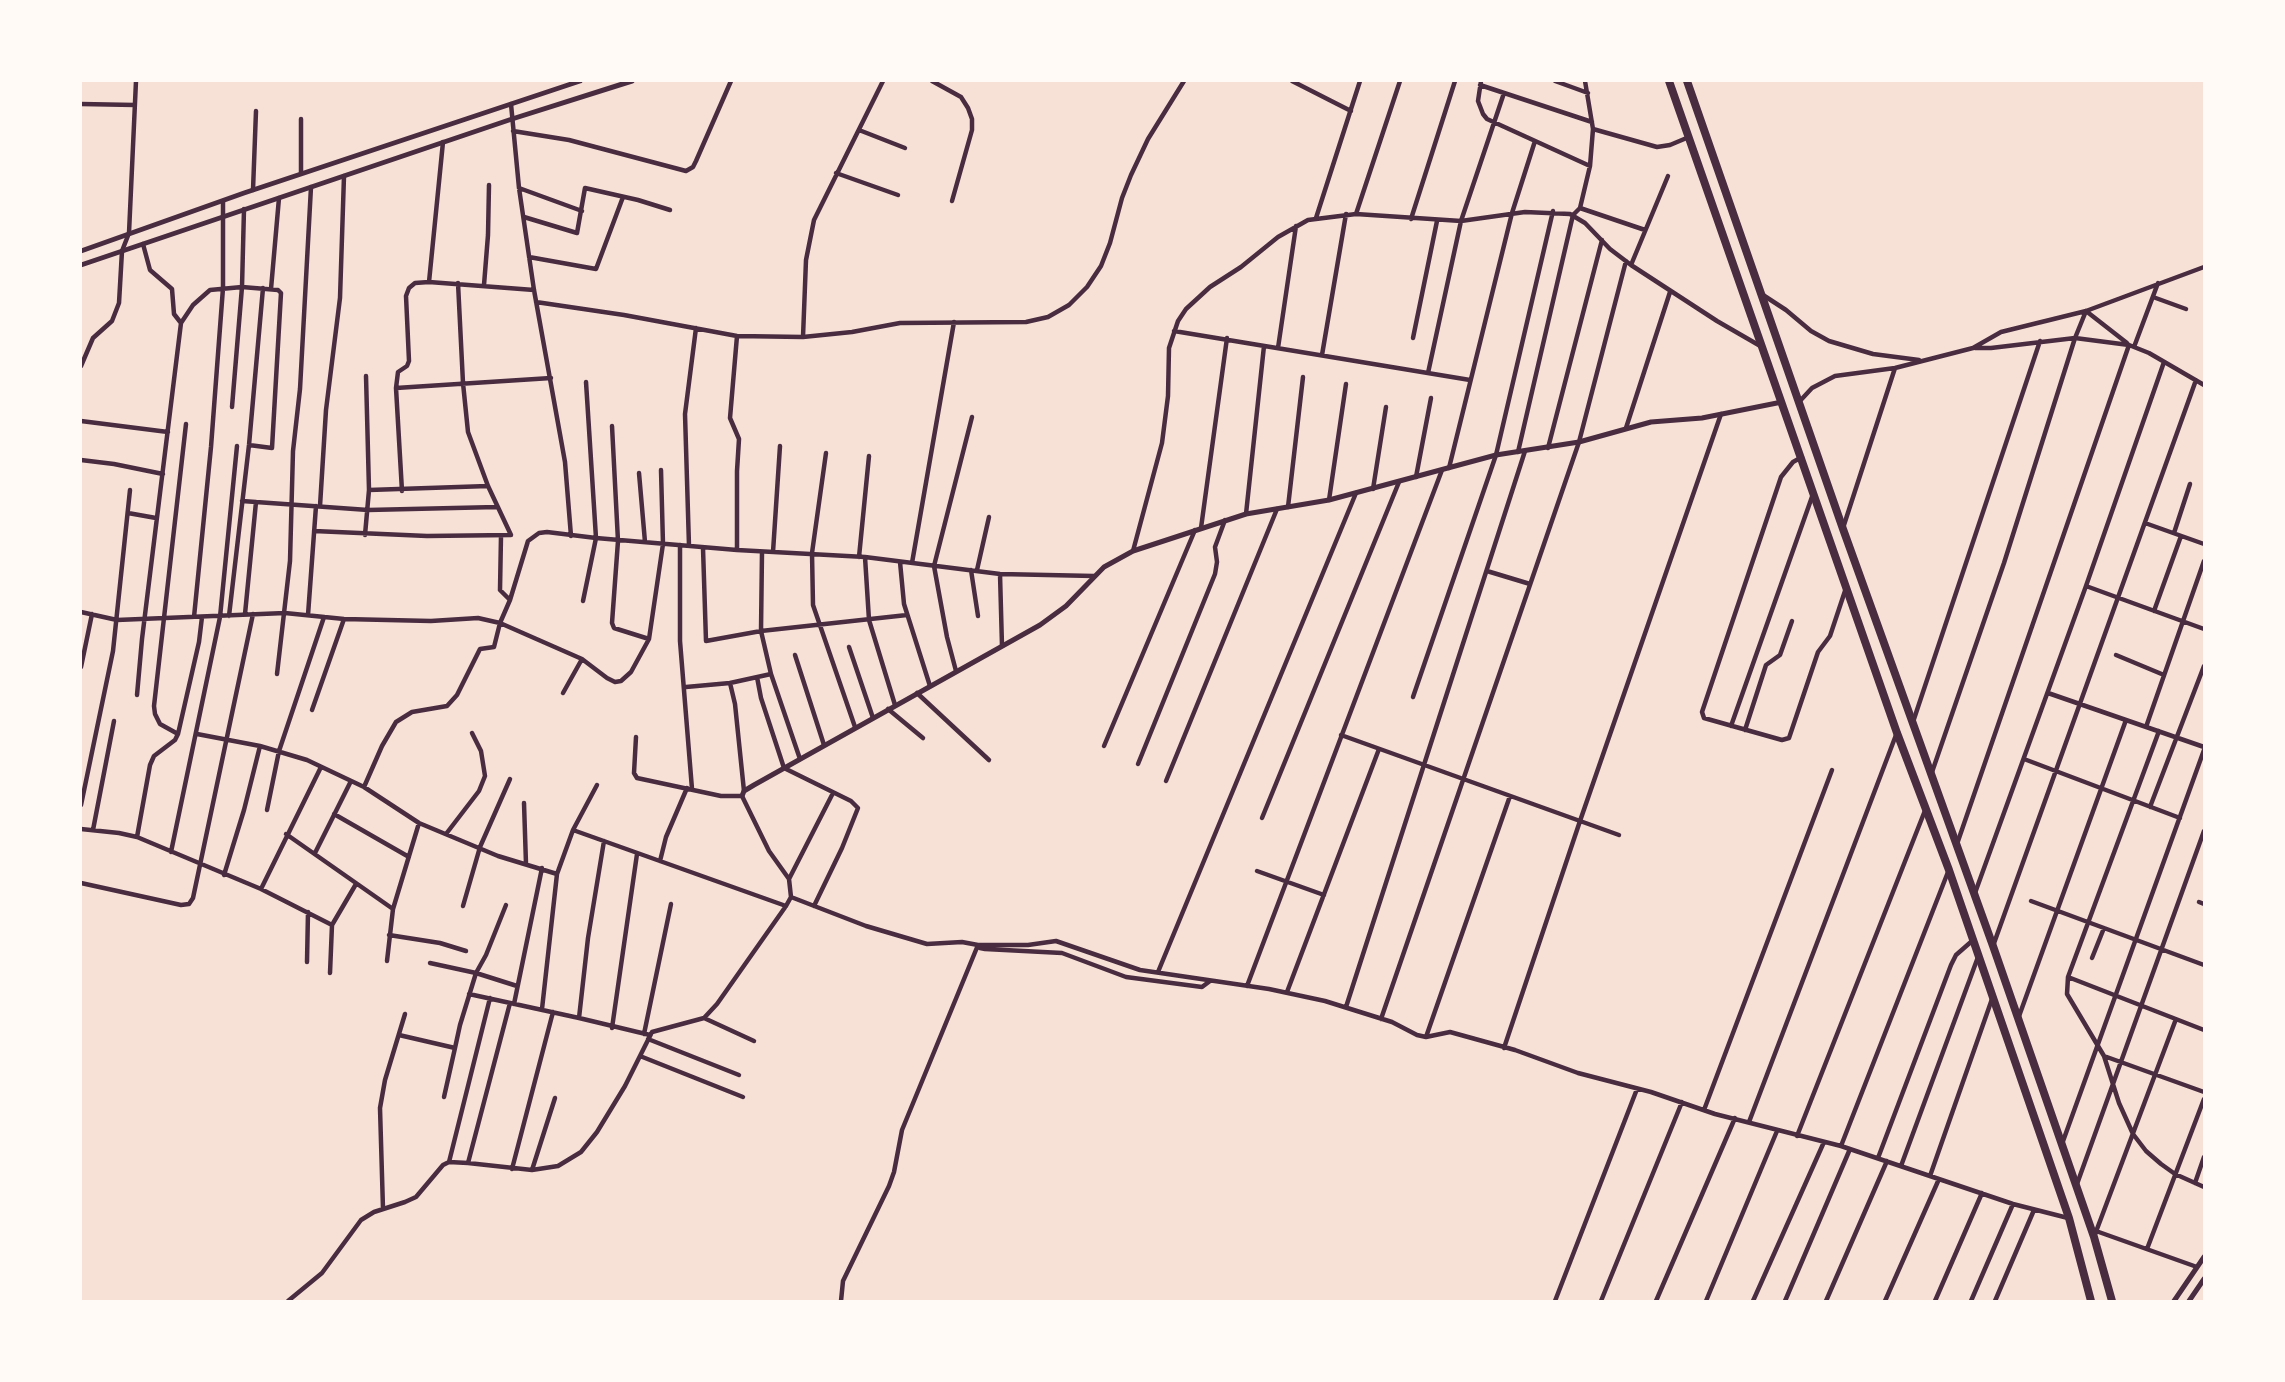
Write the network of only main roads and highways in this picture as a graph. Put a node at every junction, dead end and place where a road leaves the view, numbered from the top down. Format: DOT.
graph roads {
  1 [pos="1670,81"];
  2 [pos="1687,81"];
  3 [pos="1700,120"];
  4 [pos="1685,125"];
  5 [pos="2091,1301"];
  6 [pos="2112,1301"];
  1 -- 4 [label="highway"];
  2 -- 3 [label="highway"];
  3 -- 4 [label="highway"];
  3 -- 6 [label="highway"];
  4 -- 5 [label="highway"];
}
